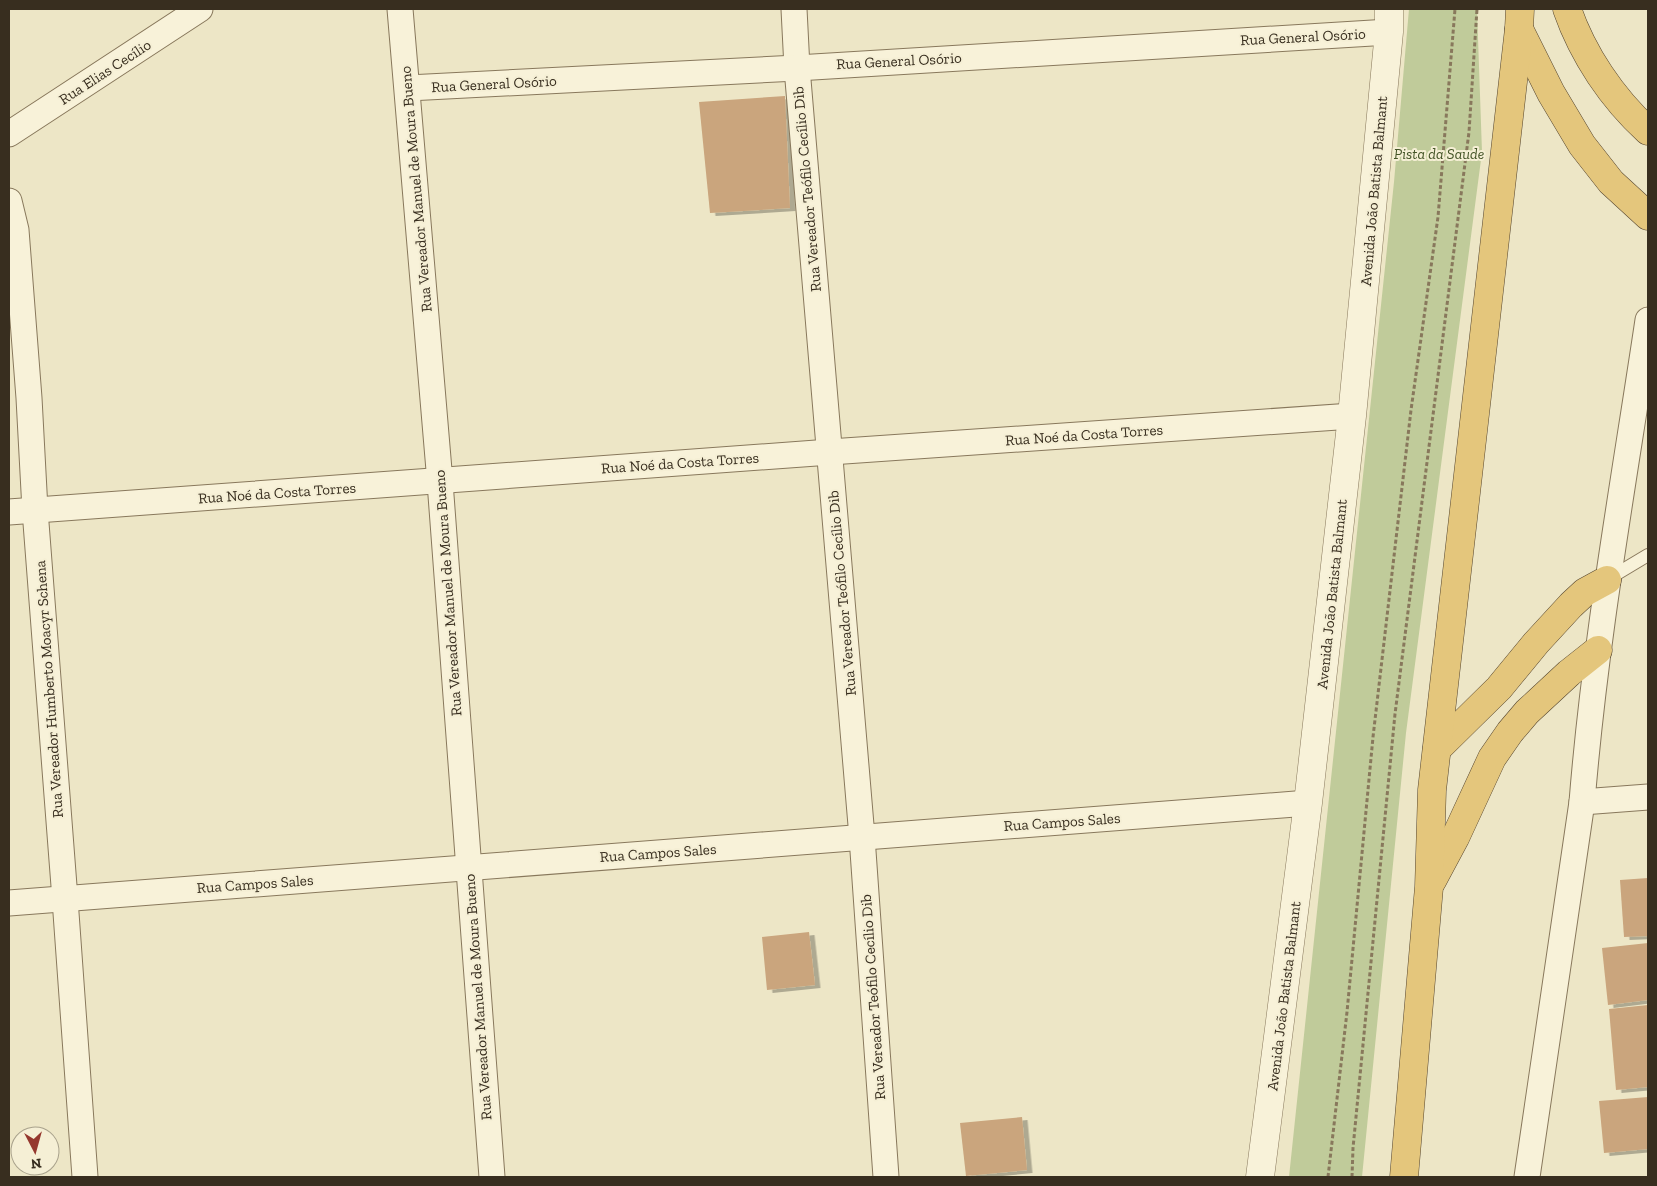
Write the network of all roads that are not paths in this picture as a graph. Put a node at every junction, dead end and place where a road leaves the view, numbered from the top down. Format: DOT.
graph roads {
  1 [pos="200,9"];
  2 [pos="400,9"];
  3 [pos="794,9"];
  4 [pos="1567,9"];
  5 [pos="1519,19"];
  6 [pos="1389,20"];
  7 [pos="797,68"];
  8 [pos="408,88"];
  9 [pos="1648,131"];
  10 [pos="9,134"];
  11 [pos="9,201"];
  12 [pos="1648,216"];
  13 [pos="1648,327"];
  14 [pos="1352,416"];
  15 [pos="830,452"];
  16 [pos="440,482"];
  17 [pos="35,510"];
  18 [pos="9,512"];
  19 [pos="1648,555"];
  20 [pos="1607,580"];
  21 [pos="1598,650"];
  22 [pos="1437,749"];
  23 [pos="1648,797"];
  24 [pos="1582,802"];
  25 [pos="1308,804"];
  26 [pos="862,837"];
  27 [pos="469,868"];
  28 [pos="1429,887"];
  29 [pos="65,899"];
  30 [pos="9,903"];
  31 [pos="85,1177"];
  32 [pos="492,1177"];
  33 [pos="886,1177"];
  34 [pos="1260,1177"];
  35 [pos="1404,1177"];
  36 [pos="1527,1177"];
  1 -- 10 [label="street, Rua Elias Cecílio"];
  2 -- 8 [label="street, Rua Vereador Manuel de Moura Bueno"];
  3 -- 7 [label="street, Rua Vereador Teófilo Cecílio Dib"];
  4 -- 9 [label="highway"];
  5 -- 12 [label="highway"];
  5 -- 22 [label="highway"];
  6 -- 7 [label="street, Rua General Osório"];
  6 -- 14 [label="street, Avenida João Batista Balmant"];
  7 -- 8 [label="street, Rua General Osório"];
  7 -- 15 [label="street, Rua Vereador Teófilo Cecílio Dib"];
  8 -- 16 [label="street, Rua Vereador Manuel de Moura Bueno"];
  11 -- 17 [label="street, Rua Vereador Humberto Moacyr Schena"];
  13 -- 20 [label="street"];
  14 -- 15 [label="street, Rua Noé da Costa Torres"];
  14 -- 25 [label="street, Avenida João Batista Balmant"];
  15 -- 16 [label="street, Rua Noé da Costa Torres"];
  15 -- 26 [label="street, Rua Vereador Teófilo Cecílio Dib"];
  16 -- 17 [label="street, Rua Noé da Costa Torres"];
  16 -- 27 [label="street, Rua Vereador Manuel de Moura Bueno"];
  17 -- 18 [label="street, Rua Noé da Costa Torres"];
  17 -- 29 [label="street, Rua Vereador Humberto Moacyr Schena"];
  19 -- 20 [label="lane"];
  20 -- 21 [label="street"];
  20 -- 22 [label="highway"];
  21 -- 24 [label="street"];
  21 -- 28 [label="highway"];
  22 -- 28 [label="highway"];
  23 -- 24 [label="street"];
  24 -- 36 [label="street"];
  25 -- 26 [label="street, Rua Campos Sales"];
  25 -- 34 [label="street, Avenida João Batista Balmant"];
  26 -- 27 [label="street, Rua Campos Sales"];
  26 -- 33 [label="street, Rua Vereador Teófilo Cecílio Dib"];
  27 -- 29 [label="street, Rua Campos Sales"];
  27 -- 32 [label="street, Rua Vereador Manuel de Moura Bueno"];
  28 -- 35 [label="highway"];
  29 -- 30 [label="street, Rua Campos Sales"];
  29 -- 31 [label="street, Rua Vereador Humberto Moacyr Schena"];
}
